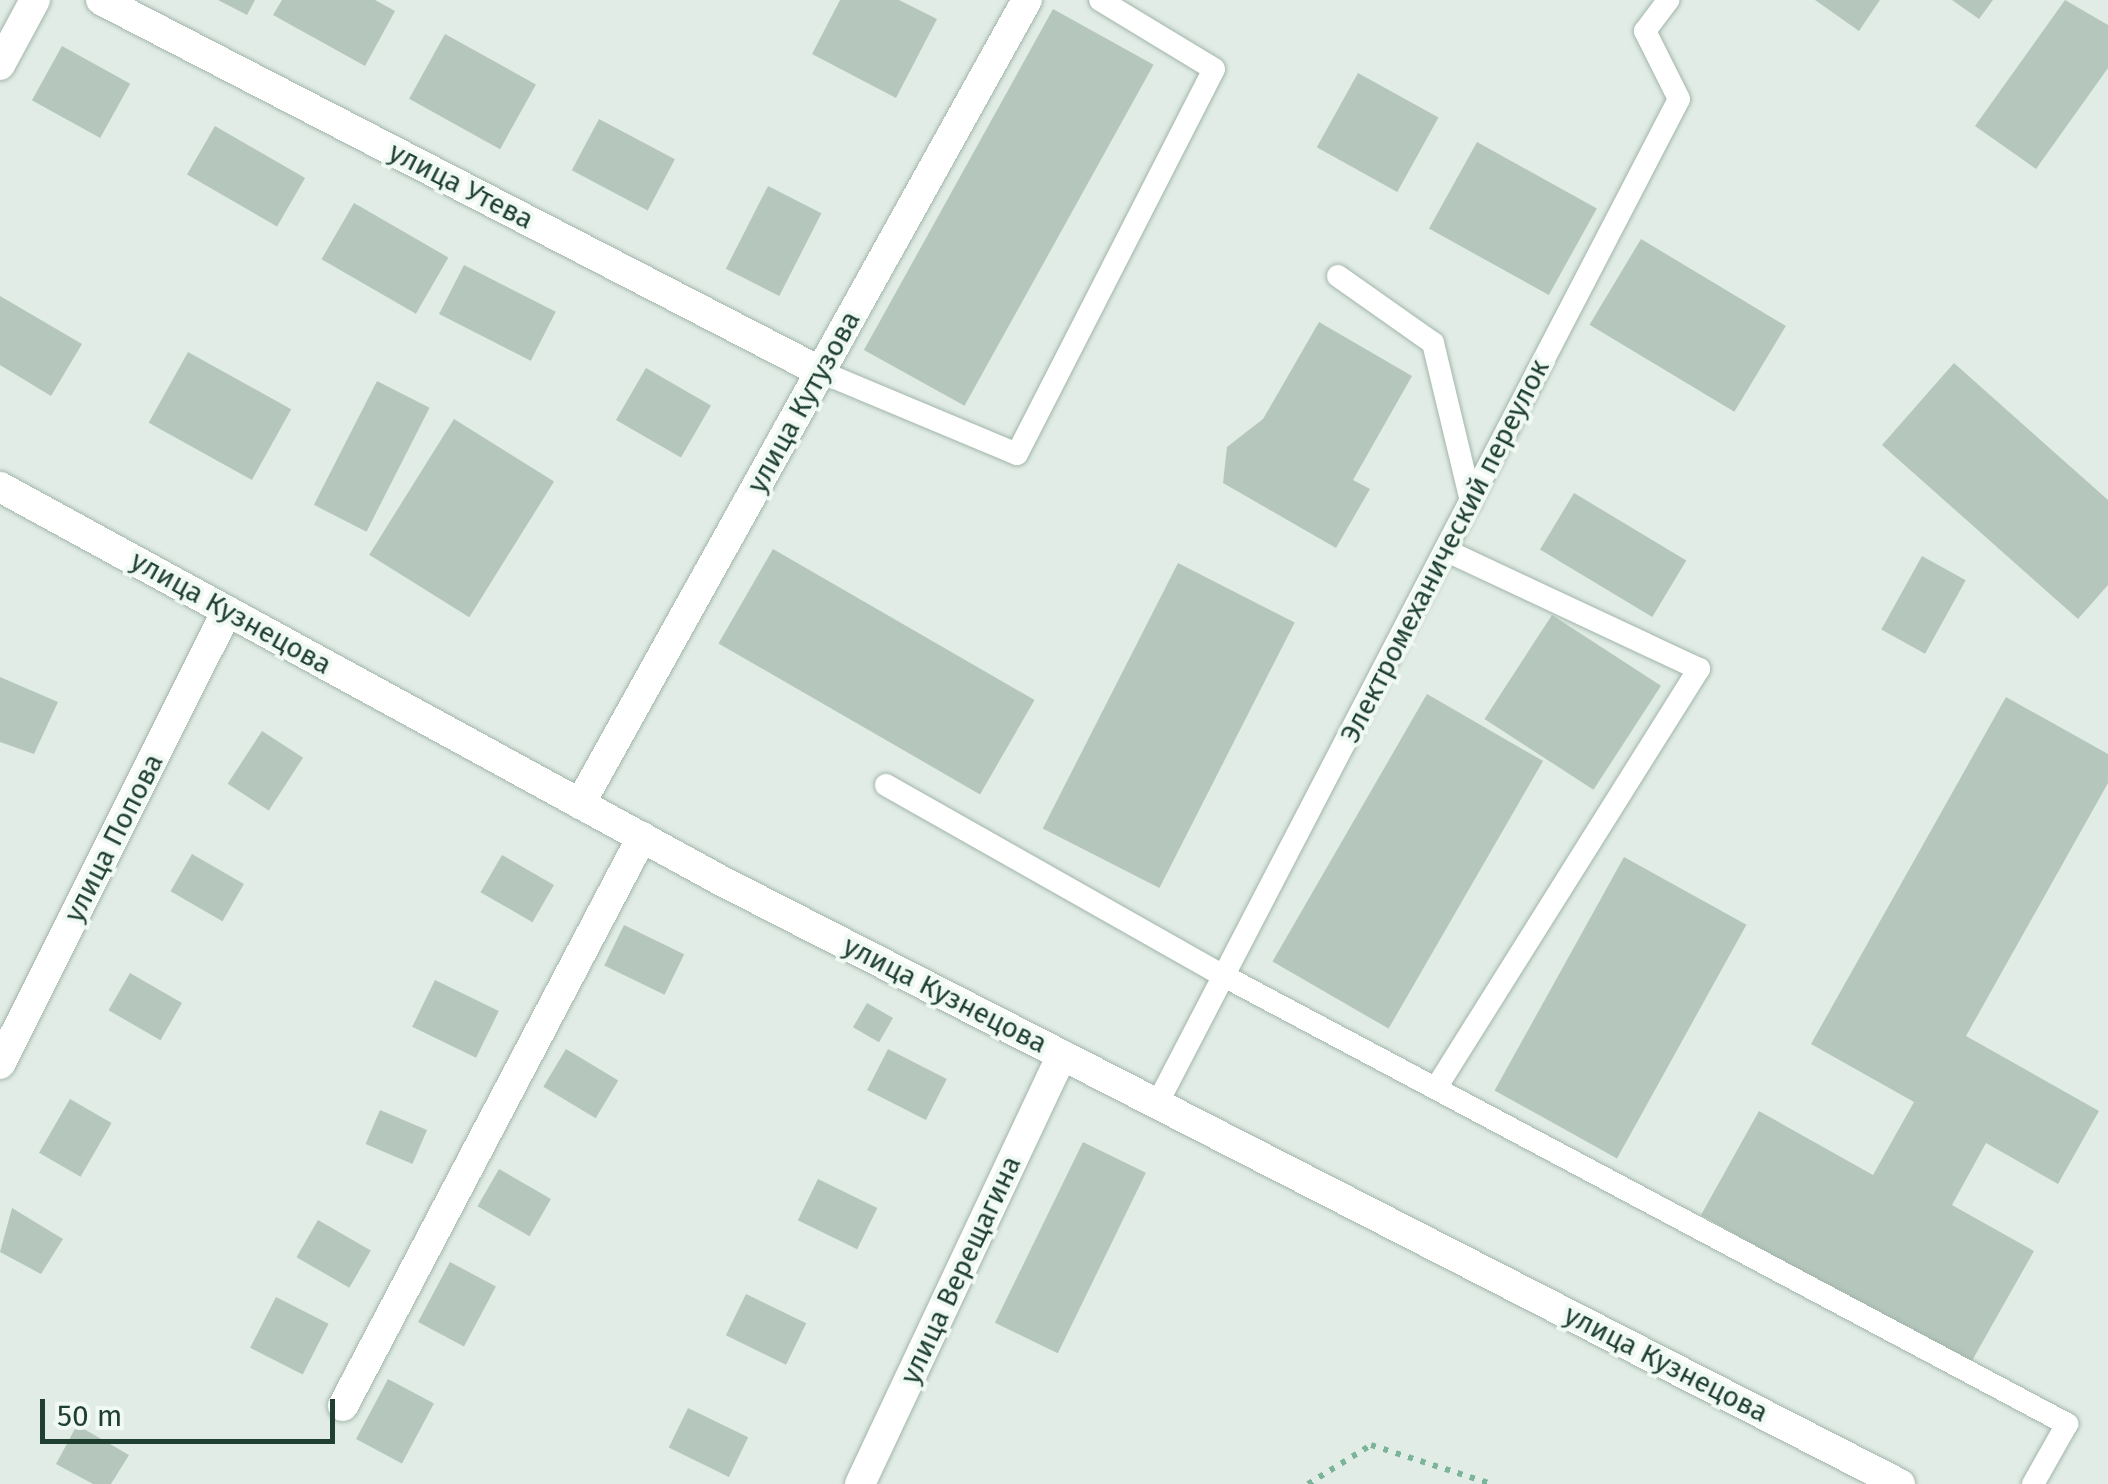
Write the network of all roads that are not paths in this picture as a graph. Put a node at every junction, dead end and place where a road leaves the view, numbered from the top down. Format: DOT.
graph roads {
  1 [pos="36,0"];
  2 [pos="100,0"];
  3 [pos="1027,0"];
  4 [pos="1100,0"];
  5 [pos="1668,0"];
  6 [pos="0,64"];
  7 [pos="1338,276"];
  8 [pos="821,372"];
  9 [pos="0,487"];
  10 [pos="1471,502"];
  11 [pos="1446,550"];
  12 [pos="227,611"];
  13 [pos="886,784"];
  14 [pos="580,804"];
  15 [pos="642,838"];
  16 [pos="1224,976"];
  17 [pos="1062,1055"];
  18 [pos="0,1064"];
  19 [pos="1436,1088"];
  20 [pos="1157,1104"];
  21 [pos="342,1406"];
  22 [pos="860,1484"];
  23 [pos="1900,1484"];
  24 [pos="2033,1484"];
  1 -- 6 [label="street"];
  2 -- 8 [label="street, улица Утева"];
  3 -- 8 [label="street, улица Кутузова"];
  4 -- 8 [label="lane"];
  5 -- 10 [label="lane, Электромеханический переулок"];
  7 -- 10 [label="lane"];
  8 -- 14 [label="street, улица Кутузова"];
  9 -- 12 [label="street, улица Кузнецова"];
  10 -- 11 [label="lane, Электромеханический переулок"];
  11 -- 16 [label="lane, Электромеханический переулок"];
  11 -- 19 [label="lane"];
  12 -- 14 [label="street, улица Кузнецова"];
  12 -- 18 [label="street, улица Попова"];
  13 -- 16 [label="lane"];
  14 -- 15 [label="street, улица Кузнецова"];
  15 -- 17 [label="street, улица Кузнецова"];
  15 -- 21 [label="street"];
  16 -- 19 [label="lane"];
  16 -- 20 [label="lane, Электромеханический переулок"];
  17 -- 20 [label="street, улица Кузнецова"];
  17 -- 22 [label="street, улица Верещагина"];
  19 -- 24 [label="lane"];
  20 -- 23 [label="street, улица Кузнецова"];
}
